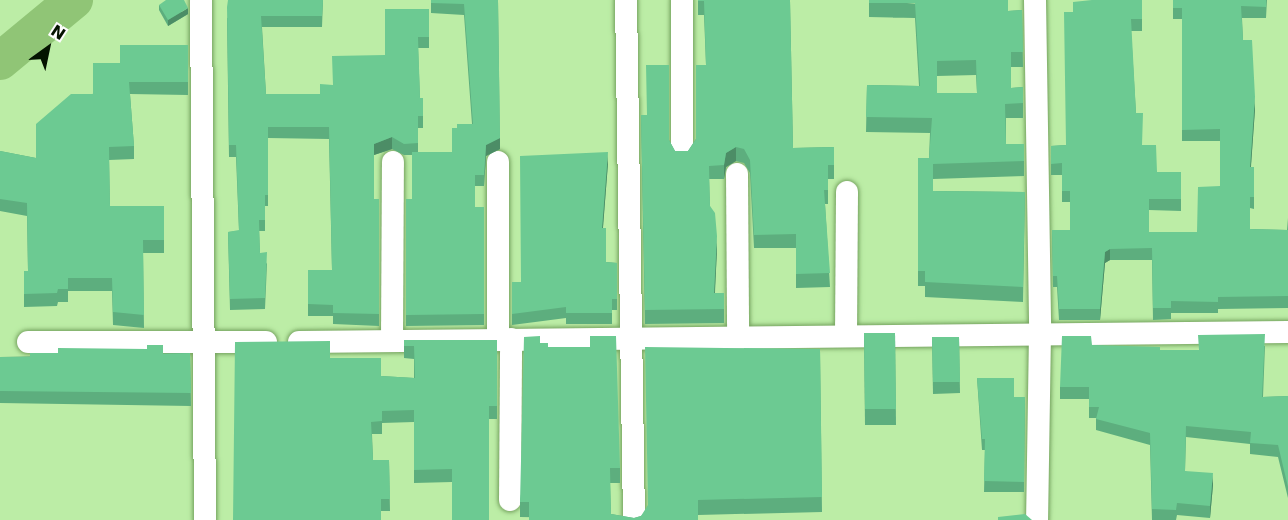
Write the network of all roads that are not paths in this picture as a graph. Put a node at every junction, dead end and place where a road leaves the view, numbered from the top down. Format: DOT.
graph roads {
  1 [pos="201,0"];
  2 [pos="626,0"];
  3 [pos="682,0"];
  4 [pos="1035,0"];
  5 [pos="682,153"];
  6 [pos="393,162"];
  7 [pos="498,162"];
  8 [pos="737,174"];
  9 [pos="847,192"];
  10 [pos="1288,332"];
  11 [pos="1040,333"];
  12 [pos="846,336"];
  13 [pos="738,337"];
  14 [pos="631,338"];
  15 [pos="504,339"];
  16 [pos="392,341"];
  17 [pos="28,342"];
  18 [pos="203,343"];
  19 [pos="510,500"];
  20 [pos="205,520"];
  21 [pos="634,520"];
  22 [pos="1037,520"];
  1 -- 18 [label="street"];
  2 -- 14 [label="street"];
  3 -- 5 [label="street"];
  4 -- 11 [label="street"];
  6 -- 16 [label="street"];
  7 -- 15 [label="street"];
  8 -- 13 [label="street"];
  9 -- 12 [label="street"];
  10 -- 11 [label="street"];
  11 -- 12 [label="street"];
  11 -- 22 [label="street"];
  12 -- 13 [label="street"];
  13 -- 14 [label="street"];
  14 -- 15 [label="street"];
  14 -- 21 [label="street"];
  15 -- 16 [label="street"];
  15 -- 19 [label="street"];
  16 -- 18 [label="street"];
  17 -- 18 [label="street"];
  18 -- 20 [label="street"];
}
